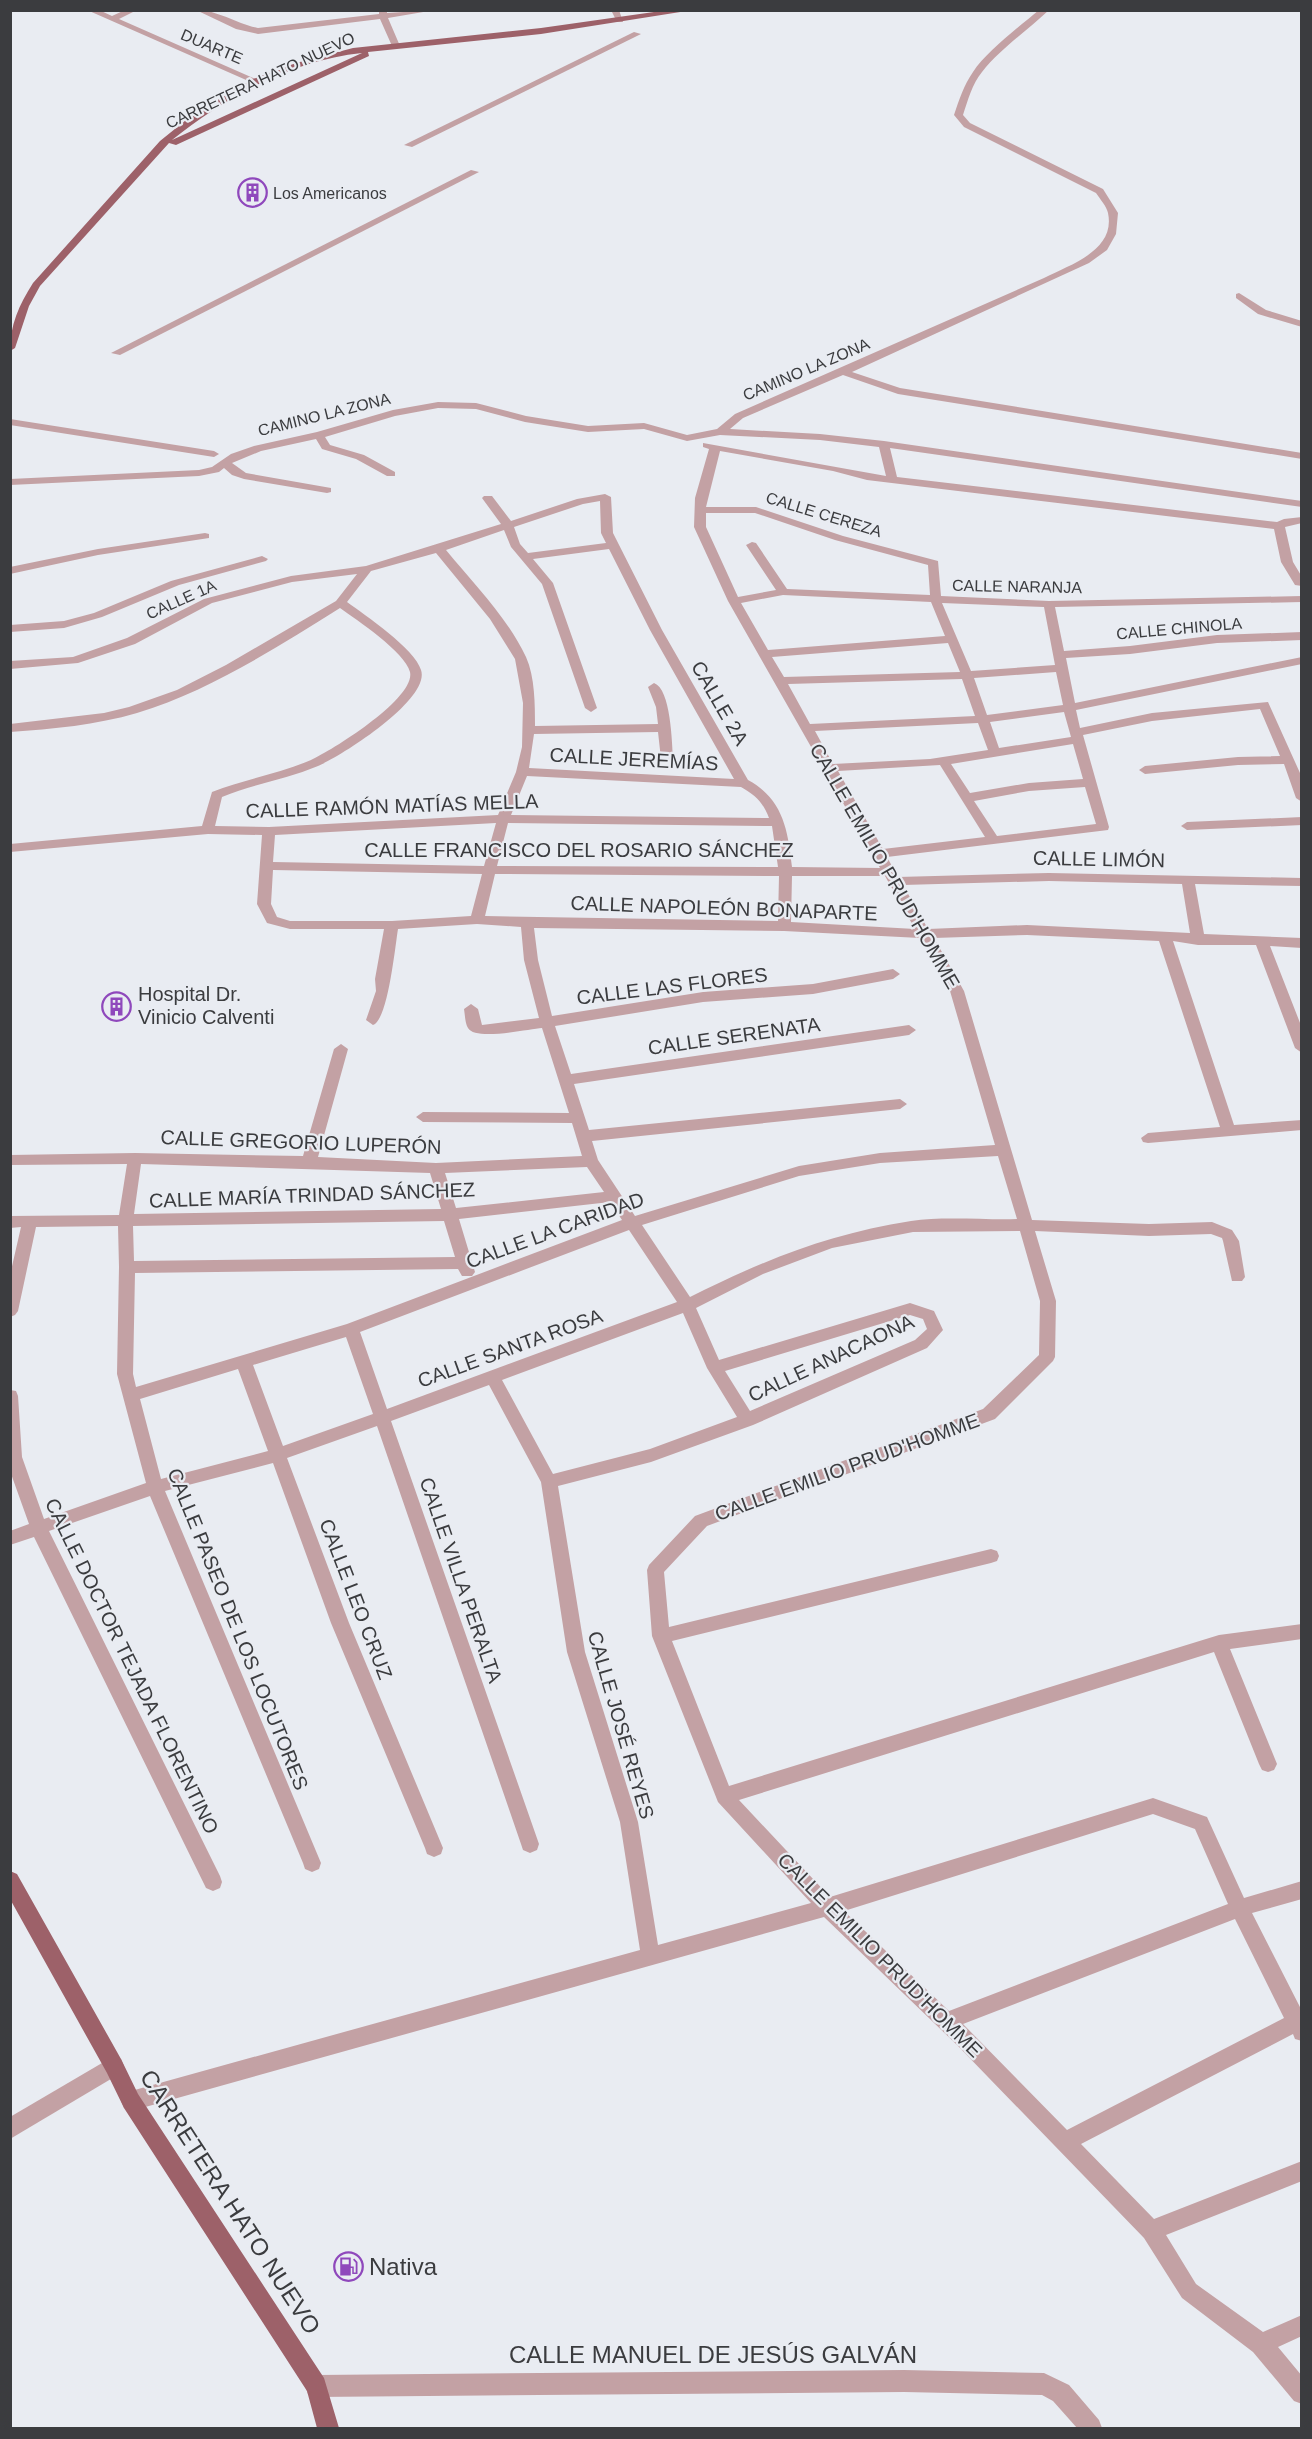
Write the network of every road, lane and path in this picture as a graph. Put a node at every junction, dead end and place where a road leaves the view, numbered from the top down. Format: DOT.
graph roads {
  1 [pos="91,10"];
  2 [pos="133,10"];
  3 [pos="200,10"];
  4 [pos="431,10"];
  5 [pos="615,10"];
  6 [pos="689,10"];
  7 [pos="1045,10"];
  8 [pos="383,13"];
  9 [pos="111,19"];
  10 [pos="620,20"];
  11 [pos="637,33"];
  12 [pos="396,46"];
  13 [pos="381,48"];
  14 [pos="256,81"];
  15 [pos="409,145"];
  16 [pos="156,150"];
  17 [pos="474,172"];
  18 [pos="1239,296"];
  19 [pos="1302,324"];
  20 [pos="10,348"];
  21 [pos="116,353"];
  22 [pos="843,372"];
  23 [pos="10,422"];
  24 [pos="720,432"];
  25 [pos="319,435"];
  26 [pos="687,438"];
  27 [pos="884,444"];
  28 [pos="715,448"];
  29 [pos="214,454"];
  30 [pos="1302,456"];
  31 [pos="226,464"];
  32 [pos="391,474"];
  33 [pos="892,478"];
  34 [pos="10,482"];
  35 [pos="327,490"];
  36 [pos="605,497"];
  37 [pos="488,498"];
  38 [pos="1302,504"];
  39 [pos="701,510"];
  40 [pos="1302,520"];
  41 [pos="508,525"];
  42 [pos="1279,526"];
  43 [pos="205,536"];
  44 [pos="613,545"];
  45 [pos="752,545"];
  46 [pos="438,548"];
  47 [pos="525,557"];
  48 [pos="262,560"];
  49 [pos="367,569"];
  50 [pos="10,570"];
  51 [pos="1301,584"];
  52 [pos="783,592"];
  53 [pos="1302,599"];
  54 [pos="734,601"];
  55 [pos="936,601"];
  56 [pos="340,603"];
  57 [pos="1049,604"];
  58 [pos="10,629"];
  59 [pos="1302,636"];
  60 [pos="952,639"];
  61 [pos="764,654"];
  62 [pos="1302,660"];
  63 [pos="1060,661"];
  64 [pos="10,665"];
  65 [pos="967,675"];
  66 [pos="779,681"];
  67 [pos="654,687"];
  68 [pos="591,708"];
  69 [pos="1069,708"];
  70 [pos="982,719"];
  71 [pos="10,728"];
  72 [pos="665,728"];
  73 [pos="806,728"];
  74 [pos="528,730"];
  75 [pos="1076,736"];
  76 [pos="995,753"];
  77 [pos="667,759"];
  78 [pos="943,760"];
  79 [pos="1288,760"];
  80 [pos="829,768"];
  81 [pos="1145,770"];
  82 [pos="522,772"];
  83 [pos="1298,773"];
  84 [pos="743,783"];
  85 [pos="1090,783"];
  86 [pos="967,798"];
  87 [pos="1302,798"];
  88 [pos="503,819"];
  89 [pos="1302,821"];
  90 [pos="776,822"];
  91 [pos="1187,826"];
  92 [pos="208,830"];
  93 [pos="269,831"];
  94 [pos="993,840"];
  95 [pos="10,848"];
  96 [pos="880,854"];
  97 [pos="267,866"];
  98 [pos="490,870"];
  99 [pos="785,871"];
  100 [pos="892,876"];
  101 [pos="1188,881"];
  102 [pos="1302,882"];
  103 [pos="477,920"];
  104 [pos="527,923"];
  105 [pos="392,925"];
  106 [pos="784,926"];
  107 [pos="927,934"];
  108 [pos="1165,938"];
  109 [pos="1198,940"];
  110 [pos="1262,943"];
  111 [pos="1302,943"];
  112 [pos="893,974"];
  113 [pos="471,1009"];
  114 [pos="373,1020"];
  115 [pos="547,1022"];
  116 [pos="909,1030"];
  117 [pos="1302,1048"];
  118 [pos="341,1049"];
  119 [pos="565,1080"];
  120 [pos="900,1104"];
  121 [pos="423,1117"];
  122 [pos="577,1119"];
  123 [pos="1302,1125"];
  124 [pos="1229,1131"];
  125 [pos="585,1136"];
  126 [pos="1148,1138"];
  127 [pos="1004,1150"];
  128 [pos="135,1158"];
  129 [pos="10,1160"];
  130 [pos="591,1161"];
  131 [pos="309,1162"];
  132 [pos="436,1168"];
  133 [pos="614,1196"];
  134 [pos="448,1215"];
  135 [pos="10,1222"];
  136 [pos="30,1222"];
  137 [pos="125,1222"];
  138 [pos="633,1222"];
  139 [pos="1027,1225"];
  140 [pos="465,1263"];
  141 [pos="127,1267"];
  142 [pos="1237,1277"];
  143 [pos="470,1284"];
  144 [pos="687,1305"];
  145 [pos="10,1311"];
  146 [pos="351,1329"];
  147 [pos="244,1363"];
  148 [pos="716,1368"];
  149 [pos="492,1376"];
  150 [pos="130,1395"];
  151 [pos="10,1396"];
  152 [pos="383,1417"];
  153 [pos="747,1420"];
  154 [pos="278,1455"];
  155 [pos="549,1482"];
  156 [pos="155,1487"];
  157 [pos="38,1527"];
  158 [pos="10,1538"];
  159 [pos="991,1557"];
  160 [pos="1300,1634"];
  161 [pos="661,1636"];
  162 [pos="1219,1643"];
  163 [pos="1268,1764"];
  164 [pos="724,1796"];
  165 [pos="530,1844"];
  166 [pos="434,1848"];
  167 [pos="312,1863"];
  168 [pos="213,1882"];
  169 [pos="1302,1890"];
  170 [pos="14,1892"];
  171 [pos="826,1907"];
  172 [pos="1239,1908"];
  173 [pos="650,1956"];
  174 [pos="947,2021"];
  175 [pos="1299,2027"];
  176 [pos="114,2066"];
  177 [pos="131,2101"];
  178 [pos="10,2129"];
  179 [pos="1065,2142"];
  180 [pos="1302,2171"];
  181 [pos="1150,2231"];
  182 [pos="1302,2325"];
  183 [pos="1261,2344"];
  184 [pos="316,2386"];
  185 [pos="1302,2393"];
  186 [pos="328,2428"];
  187 [pos="1091,2428"];
  1 -- 9 [label="street, DUARTE"];
  2 -- 9 [label="street"];
  3 -- 8 [label="street"];
  4 -- 8 [label="street"];
  5 -- 10 [label="street"];
  6 -- 10 [label="main road, CARRETERA HATO NUEVO"];
  7 -- 22 [label="street, CAMINO LA ZONA"];
  8 -- 12 [label="street"];
  9 -- 14 [label="street, DUARTE"];
  10 -- 12 [label="main road, CARRETERA HATO NUEVO"];
  11 -- 15 [label="street"];
  12 -- 13 [label="main road, CARRETERA HATO NUEVO"];
  13 -- 14 [label="main road, CARRETERA HATO NUEVO"];
  13 -- 16 [label="main road, CARRETERA HATO NUEVO"];
  14 -- 16 [label="main road, CARRETERA HATO NUEVO"];
  16 -- 20 [label="main road, CARRETERA HATO NUEVO"];
  17 -- 21 [label="street"];
  18 -- 19 [label="street"];
  22 -- 24 [label="street, CAMINO LA ZONA"];
  22 -- 30 [label="street"];
  23 -- 29 [label="street"];
  24 -- 26 [label="street, CAMINO LA ZONA"];
  24 -- 27 [label="street"];
  25 -- 26 [label="street, CAMINO LA ZONA"];
  25 -- 31 [label="street, CAMINO LA ZONA"];
  25 -- 32 [label="street"];
  26 -- 28 [label="street"];
  27 -- 33 [label="street"];
  27 -- 38 [label="street"];
  28 -- 33 [label="street"];
  28 -- 39 [label="street, CALLE EMILIO PRUD'HOMME"];
  31 -- 34 [label="street, CAMINO LA ZONA"];
  31 -- 35 [label="street"];
  33 -- 42 [label="street"];
  36 -- 41 [label="street, CALLE 1A"];
  36 -- 44 [label="street, CALLE 2A"];
  37 -- 41 [label="street"];
  39 -- 54 [label="street, CALLE EMILIO PRUD'HOMME"];
  39 -- 55 [label="street, CALLE CEREZA"];
  40 -- 42 [label="street"];
  41 -- 46 [label="street, CALLE 1A"];
  41 -- 47 [label="street"];
  42 -- 51 [label="street"];
  43 -- 50 [label="street"];
  44 -- 47 [label="street"];
  44 -- 84 [label="street, CALLE 2A"];
  45 -- 52 [label="street"];
  46 -- 49 [label="street, CALLE 1A"];
  46 -- 74 [label="street"];
  47 -- 68 [label="street"];
  48 -- 58 [label="street"];
  49 -- 56 [label="street"];
  49 -- 64 [label="street, CALLE 1A"];
  52 -- 54 [label="street, CALLE NARANJA"];
  52 -- 55 [label="street, CALLE NARANJA"];
  53 -- 57 [label="street, CALLE NARANJA"];
  54 -- 61 [label="street, CALLE EMILIO PRUD'HOMME"];
  55 -- 57 [label="street, CALLE NARANJA"];
  55 -- 60 [label="street"];
  56 -- 71 [label="street"];
  56 -- 92 [label="street"];
  57 -- 63 [label="street"];
  59 -- 63 [label="street, CALLE CHINOLA"];
  60 -- 61 [label="street"];
  60 -- 65 [label="street"];
  61 -- 66 [label="street, CALLE EMILIO PRUD'HOMME"];
  62 -- 69 [label="street"];
  63 -- 65 [label="street, CALLE CHINOLA"];
  63 -- 69 [label="street"];
  65 -- 66 [label="street, CALLE CHINOLA"];
  65 -- 70 [label="street"];
  66 -- 73 [label="street, CALLE EMILIO PRUD'HOMME"];
  67 -- 72 [label="street"];
  69 -- 70 [label="street"];
  69 -- 75 [label="street"];
  70 -- 73 [label="street"];
  70 -- 76 [label="street"];
  72 -- 74 [label="street"];
  72 -- 77 [label="street"];
  73 -- 80 [label="street, CALLE EMILIO PRUD'HOMME"];
  74 -- 82 [label="street"];
  75 -- 76 [label="street"];
  75 -- 79 [label="street"];
  75 -- 85 [label="street"];
  76 -- 78 [label="street"];
  78 -- 80 [label="street"];
  78 -- 86 [label="street"];
  79 -- 81 [label="street"];
  79 -- 83 [label="street"];
  80 -- 96 [label="street, CALLE EMILIO PRUD'HOMME"];
  82 -- 84 [label="street, CALLE JEREMÍAS"];
  82 -- 88 [label="street"];
  83 -- 87 [label="street"];
  84 -- 90 [label="street, CALLE 2A"];
  85 -- 86 [label="street"];
  85 -- 94 [label="street"];
  86 -- 94 [label="street"];
  88 -- 90 [label="street, CALLE RAMÓN MATÍAS MELLA"];
  88 -- 93 [label="street, CALLE RAMÓN MATÍAS MELLA"];
  88 -- 98 [label="street"];
  89 -- 91 [label="street"];
  90 -- 99 [label="street, CALLE 2A"];
  92 -- 93 [label="street, CALLE RAMÓN MATÍAS MELLA"];
  92 -- 95 [label="street, CALLE RAMÓN MATÍAS MELLA"];
  93 -- 97 [label="street"];
  94 -- 96 [label="street"];
  96 -- 100 [label="street, CALLE EMILIO PRUD'HOMME"];
  97 -- 98 [label="street, CALLE FRANCISCO DEL ROSARIO SÁNCHEZ"];
  97 -- 105 [label="street, CALLE NAPOLEÓN BONAPARTE"];
  98 -- 99 [label="street, CALLE FRANCISCO DEL ROSARIO SÁNCHEZ"];
  98 -- 103 [label="street"];
  99 -- 100 [label="street, CALLE FRANCISCO DEL ROSARIO SÁNCHEZ"];
  99 -- 106 [label="street, CALLE 2A"];
  100 -- 101 [label="street, CALLE LIMÓN"];
  100 -- 107 [label="street, CALLE EMILIO PRUD'HOMME"];
  101 -- 102 [label="street, CALLE LIMÓN"];
  101 -- 109 [label="street"];
  103 -- 104 [label="street, CALLE NAPOLEÓN BONAPARTE"];
  103 -- 105 [label="street, CALLE NAPOLEÓN BONAPARTE"];
  104 -- 106 [label="street, CALLE NAPOLEÓN BONAPARTE"];
  104 -- 115 [label="street"];
  105 -- 114 [label="street"];
  106 -- 107 [label="street, CALLE NAPOLEÓN BONAPARTE"];
  107 -- 108 [label="street, CALLE NAPOLEÓN BONAPARTE"];
  107 -- 127 [label="street, CALLE EMILIO PRUD'HOMME"];
  108 -- 109 [label="street, CALLE NAPOLEÓN BONAPARTE"];
  108 -- 124 [label="street"];
  109 -- 110 [label="street, CALLE NAPOLEÓN BONAPARTE"];
  110 -- 111 [label="street, CALLE NAPOLEÓN BONAPARTE"];
  110 -- 117 [label="street"];
  112 -- 115 [label="street, CALLE LAS FLORES"];
  113 -- 115 [label="street, CALLE LAS FLORES"];
  115 -- 119 [label="street"];
  116 -- 119 [label="street, CALLE SERENATA"];
  118 -- 131 [label="street"];
  119 -- 122 [label="street"];
  120 -- 125 [label="street"];
  121 -- 122 [label="street"];
  122 -- 125 [label="street"];
  123 -- 124 [label="street"];
  124 -- 126 [label="street"];
  125 -- 130 [label="street"];
  127 -- 138 [label="street, CALLE LA CARIDAD"];
  127 -- 139 [label="street, CALLE EMILIO PRUD'HOMME"];
  128 -- 129 [label="street, CALLE GREGORIO LUPERÓN"];
  128 -- 131 [label="street, CALLE GREGORIO LUPERÓN"];
  128 -- 137 [label="street, CALLE PASEO DE LOS LOCUTORES"];
  130 -- 132 [label="street, CALLE GREGORIO LUPERÓN"];
  130 -- 133 [label="street"];
  131 -- 132 [label="street, CALLE GREGORIO LUPERÓN"];
  132 -- 134 [label="street"];
  133 -- 134 [label="street, CALLE MARÍA TRINDAD SÁNCHEZ"];
  133 -- 138 [label="street"];
  134 -- 137 [label="street, CALLE MARÍA TRINDAD SÁNCHEZ"];
  134 -- 140 [label="street"];
  135 -- 136 [label="street, CALLE MARÍA TRINDAD SÁNCHEZ"];
  136 -- 137 [label="street, CALLE MARÍA TRINDAD SÁNCHEZ"];
  136 -- 145 [label="street"];
  137 -- 141 [label="street, CALLE PASEO DE LOS LOCUTORES"];
  138 -- 143 [label="street, CALLE LA CARIDAD"];
  138 -- 144 [label="street"];
  139 -- 142 [label="street, CALLE SANTA ROSA"];
  139 -- 144 [label="street, CALLE SANTA ROSA"];
  139 -- 161 [label="street, CALLE EMILIO PRUD'HOMME"];
  140 -- 141 [label="street"];
  140 -- 143 [label="street"];
  141 -- 150 [label="street, CALLE PASEO DE LOS LOCUTORES"];
  143 -- 146 [label="street, CALLE LA CARIDAD"];
  144 -- 148 [label="street"];
  144 -- 149 [label="street, CALLE SANTA ROSA"];
  146 -- 147 [label="street, CALLE LA CARIDAD"];
  146 -- 152 [label="street, CALLE VILLA PERALTA"];
  147 -- 150 [label="street, CALLE LA CARIDAD"];
  147 -- 154 [label="street, CALLE LEO CRUZ"];
  148 -- 153 [label="street"];
  148 -- 153 [label="street, CALLE ANACAONA"];
  149 -- 152 [label="street, CALLE SANTA ROSA"];
  149 -- 155 [label="street, CALLE JOSÉ REYES"];
  150 -- 156 [label="street, CALLE PASEO DE LOS LOCUTORES"];
  151 -- 157 [label="street, CALLE DOCTOR TEJADA FLORENTINO"];
  152 -- 154 [label="street, CALLE SANTA ROSA"];
  152 -- 165 [label="street, CALLE VILLA PERALTA"];
  153 -- 155 [label="street, CALLE ANACAONA"];
  154 -- 156 [label="street, CALLE SANTA ROSA"];
  154 -- 166 [label="street, CALLE LEO CRUZ"];
  155 -- 173 [label="street, CALLE JOSÉ REYES"];
  156 -- 157 [label="street, CALLE SANTA ROSA"];
  156 -- 167 [label="street, CALLE PASEO DE LOS LOCUTORES"];
  157 -- 158 [label="street, CALLE SANTA ROSA"];
  157 -- 168 [label="street, CALLE DOCTOR TEJADA FLORENTINO"];
  159 -- 161 [label="street"];
  160 -- 162 [label="street"];
  161 -- 164 [label="street, CALLE EMILIO PRUD'HOMME"];
  162 -- 163 [label="street"];
  162 -- 164 [label="street"];
  164 -- 171 [label="street, CALLE EMILIO PRUD'HOMME"];
  169 -- 172 [label="street"];
  170 -- 176 [label="main road, CARRETERA HATO NUEVO"];
  171 -- 172 [label="street"];
  171 -- 173 [label="street"];
  171 -- 174 [label="street, CALLE EMILIO PRUD'HOMME"];
  172 -- 174 [label="street"];
  172 -- 175 [label="street"];
  173 -- 177 [label="street"];
  174 -- 179 [label="street, CALLE EMILIO PRUD'HOMME"];
  175 -- 179 [label="street"];
  176 -- 177 [label="main road, CARRETERA HATO NUEVO"];
  176 -- 178 [label="street"];
  177 -- 184 [label="main road, CARRETERA HATO NUEVO"];
  179 -- 181 [label="street, CALLE EMILIO PRUD'HOMME"];
  180 -- 181 [label="street"];
  181 -- 183 [label="street, CALLE EMILIO PRUD'HOMME"];
  182 -- 183 [label="street"];
  183 -- 185 [label="street, CALLE EMILIO PRUD'HOMME"];
  184 -- 186 [label="main road, CARRETERA HATO NUEVO"];
  184 -- 187 [label="street, CALLE MANUEL DE JESÚS GALVÁN"];
}
